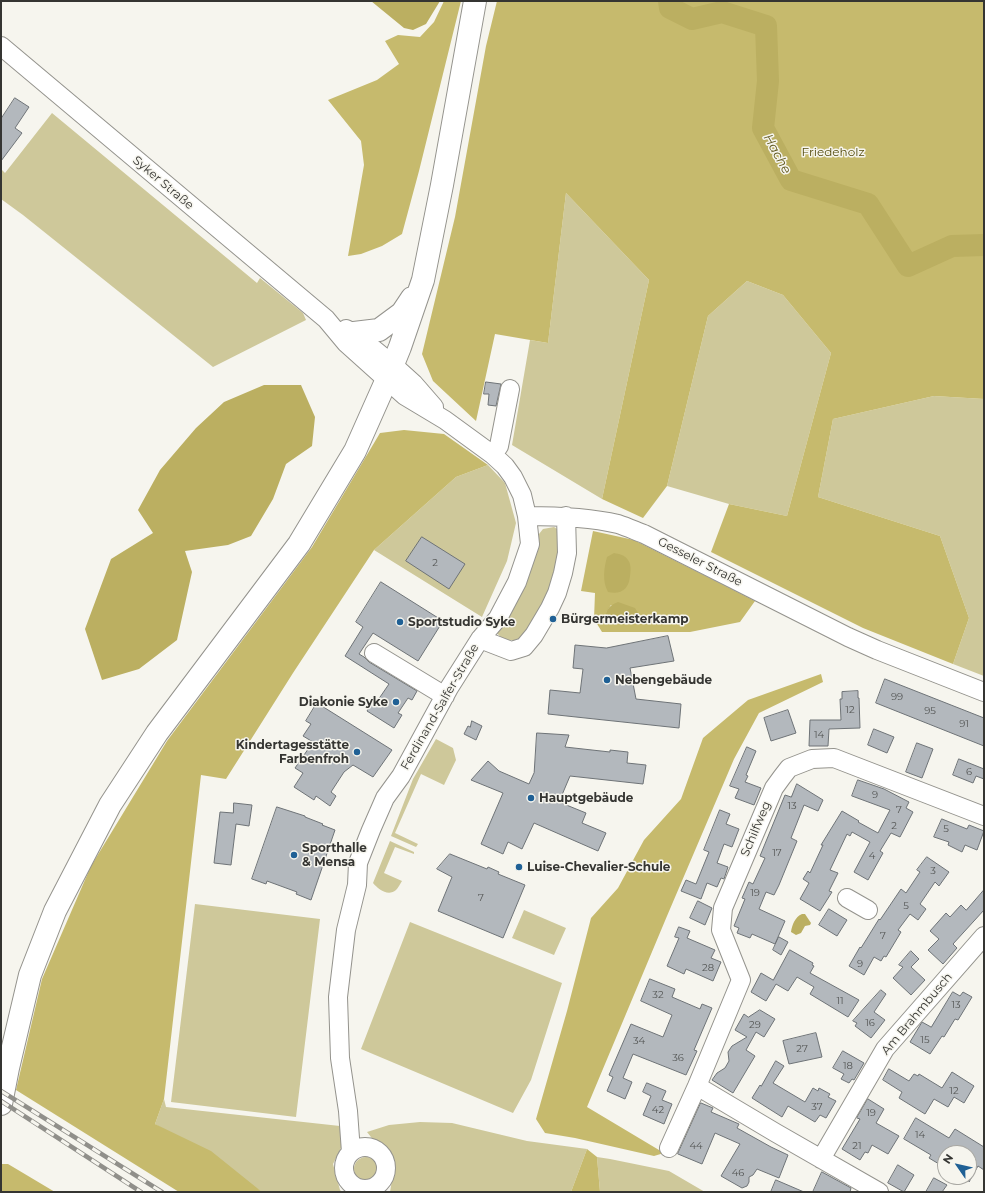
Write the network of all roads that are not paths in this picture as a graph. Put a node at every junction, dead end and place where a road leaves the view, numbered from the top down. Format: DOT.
graph roads {
  1 [pos="475,1"];
  2 [pos="1,46"];
  3 [pos="423,280"];
  4 [pos="326,319"];
  5 [pos="354,333"];
  6 [pos="390,372"];
  7 [pos="510,389"];
  8 [pos="493,455"];
  9 [pos="527,516"];
  10 [pos="566,516"];
  11 [pos="480,639"];
  12 [pos="374,653"];
  13 [pos="984,692"];
  14 [pos="445,696"];
  15 [pos="984,816"];
  16 [pos="847,898"];
  17 [pos="868,910"];
  18 [pos="984,937"];
  19 [pos="697,1086"];
  20 [pos="1,1104"];
  21 [pos="669,1148"];
  22 [pos="359,1149"];
  23 [pos="821,1159"];
  24 [pos="372,1190"];
  25 [pos="879,1192"];
  1 -- 3 [label="main road"];
  2 -- 4 [label="street, Syker Straße"];
  3 -- 5 [label="main road"];
  3 -- 6 [label="main road"];
  4 -- 5 [label="street, Syker Straße"];
  4 -- 6 [label="street, Syker Straße"];
  5 -- 6 [label="street, Syker Straße"];
  6 -- 8 [label="street"];
  6 -- 20 [label="main road"];
  7 -- 8 [label="street"];
  8 -- 9 [label="street"];
  9 -- 10 [label="street, Gesseler Straße"];
  9 -- 11 [label="street, Ferdinand-Salfer-Straße"];
  10 -- 11 [label="street"];
  10 -- 13 [label="street, Gesseler Straße"];
  11 -- 14 [label="street, Ferdinand-Salfer-Straße"];
  12 -- 14 [label="street"];
  14 -- 22 [label="street, Ferdinand-Salfer-Straße"];
  15 -- 19 [label="street, Schilfweg"];
  16 -- 17 [label="street"];
  18 -- 23 [label="street, Am Brahmbusch"];
  19 -- 21 [label="street, Schilfweg"];
  19 -- 23 [label="street"];
  22 -- 24 [label="street"];
  22 -- 24 [label="street"];
  23 -- 25 [label="street"];
}
